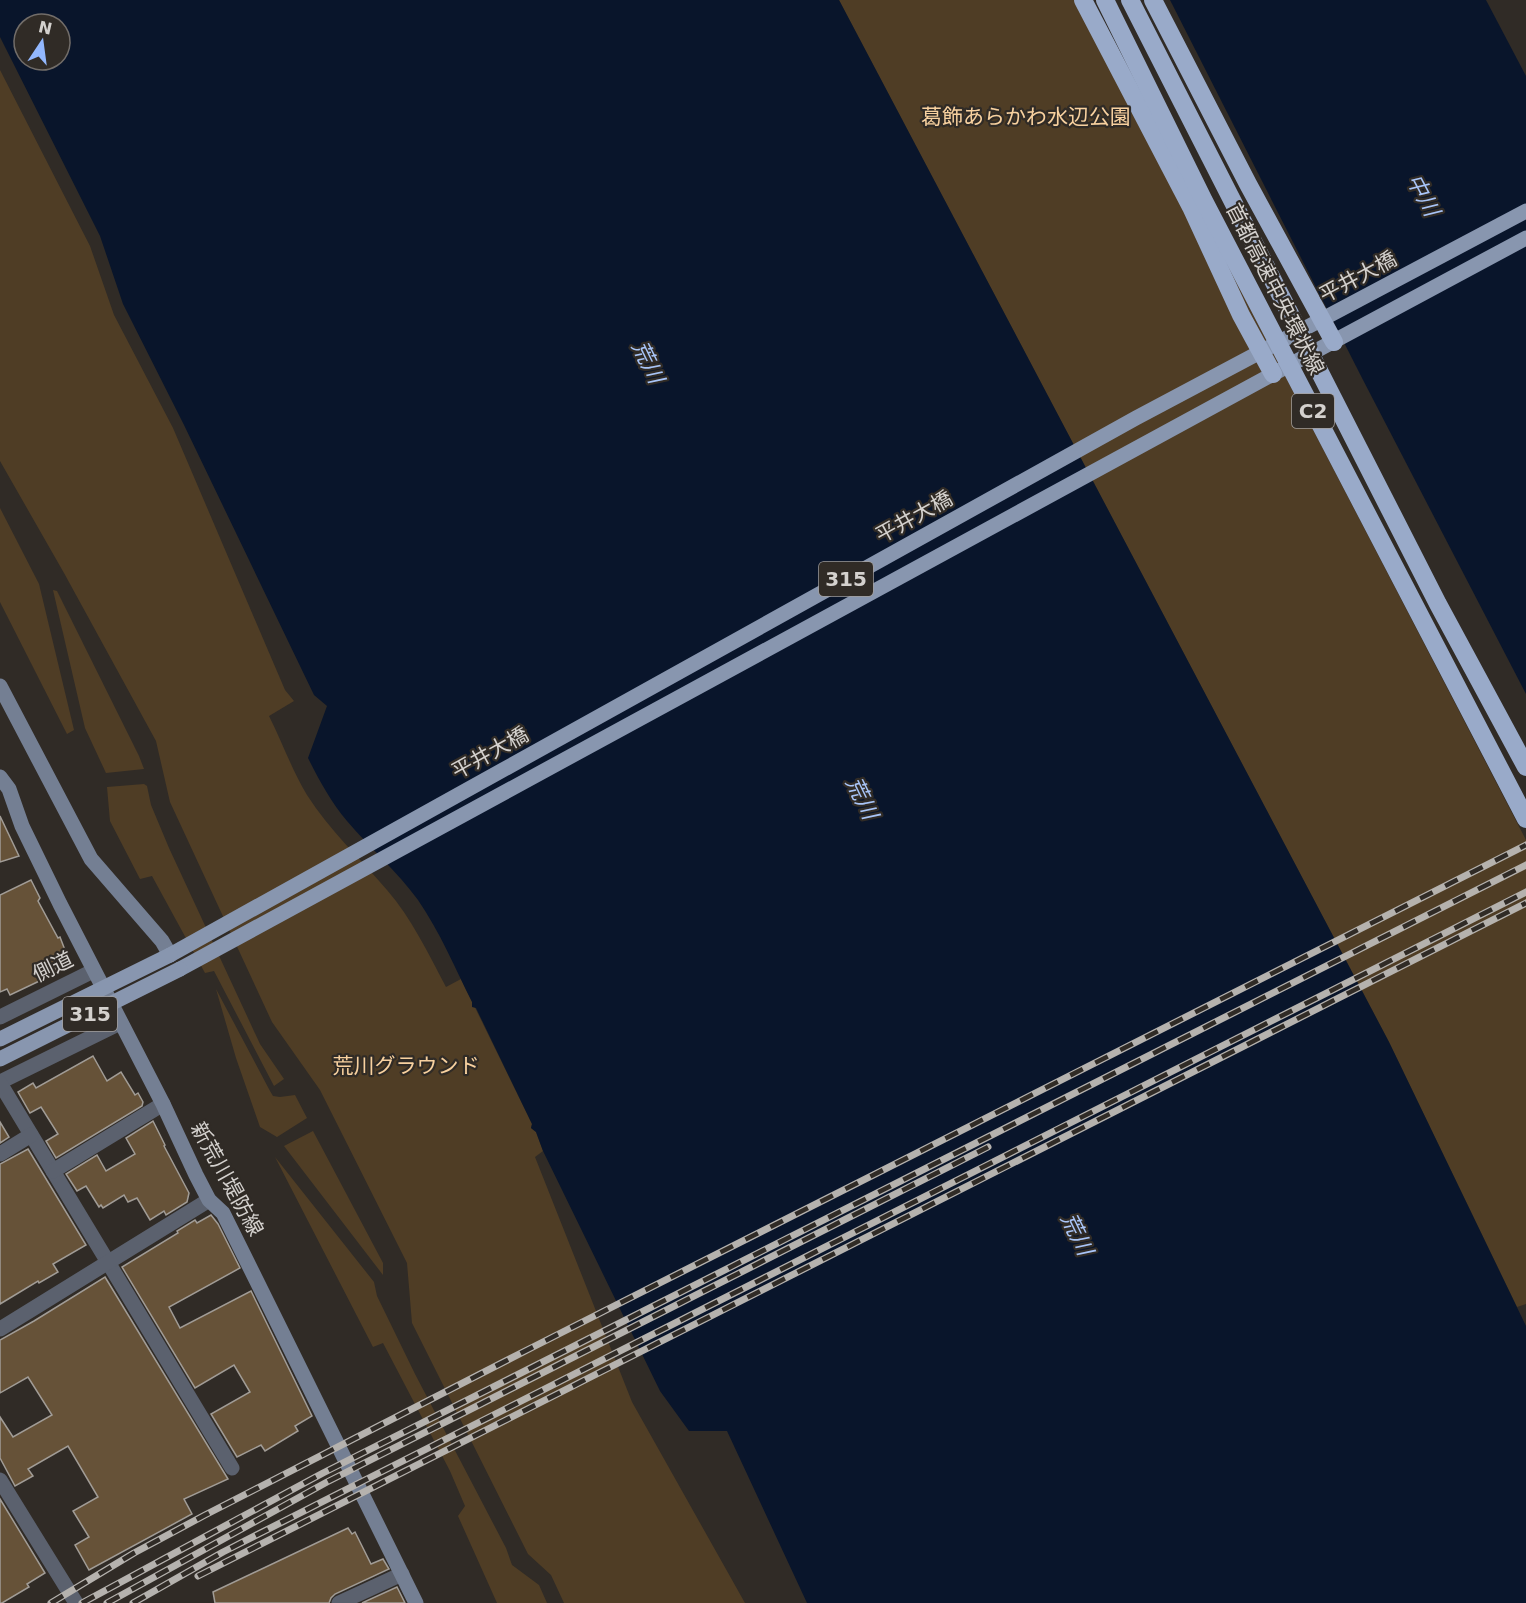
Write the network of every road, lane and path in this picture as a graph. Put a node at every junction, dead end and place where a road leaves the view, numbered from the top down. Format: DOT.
graph roads {
  1 [pos="1083,0"];
  2 [pos="1105,0"];
  3 [pos="1130,0"];
  4 [pos="1152,0"];
  5 [pos="1526,211"];
  6 [pos="1526,238"];
  7 [pos="1322,320"];
  8 [pos="1334,342"];
  9 [pos="1260,351"];
  10 [pos="1273,374"];
  11 [pos="0,686"];
  12 [pos="1526,767"];
  13 [pos="3,785"];
  14 [pos="1526,819"];
  15 [pos="170,955"];
  16 [pos="93,971"];
  17 [pos="0,1017"];
  18 [pos="120,1023"];
  19 [pos="0,1039"];
  20 [pos="0,1059"];
  21 [pos="0,1082"];
  22 [pos="163,1104"];
  23 [pos="31,1135"];
  24 [pos="0,1154"];
  25 [pos="53,1171"];
  26 [pos="209,1200"];
  27 [pos="107,1262"];
  28 [pos="0,1329"];
  29 [pos="232,1468"];
  30 [pos="0,1480"];
  31 [pos="402,1574"];
  32 [pos="76,1603"];
  33 [pos="339,1603"];
  34 [pos="416,1603"];
  1 -- 9 [label="highway"];
  2 -- 14 [label="highway, 首都高速中央環状線 / C2, bridge"];
  3 -- 12 [label="highway, 首都高速中央環状線 / C2, bridge"];
  4 -- 7 [label="highway"];
  5 -- 7 [label="main road, 平井大橋 / 315"];
  6 -- 8 [label="main road, 平井大橋 / 315"];
  7 -- 8 [label="highway"];
  7 -- 9 [label="main road, 平井大橋 / 315, bridge"];
  8 -- 10 [label="main road, 平井大橋 / 315, bridge"];
  9 -- 10 [label="highway"];
  9 -- 15 [label="main road, 平井大橋 / 315"];
  10 -- 20 [label="main road, 平井大橋 / 315, bridge"];
  11 -- 15 [label="main road"];
  13 -- 16 [label="main road, 新荒川堤防線"];
  15 -- 19 [label="main road, 315, bridge"];
  16 -- 17 [label="street, 側道"];
  16 -- 18 [label="main road, 新荒川堤防線"];
  18 -- 21 [label="street"];
  18 -- 22 [label="main road, 新荒川堤防線"];
  21 -- 23 [label="street"];
  22 -- 25 [label="street"];
  22 -- 26 [label="main road, 新荒川堤防線"];
  23 -- 24 [label="street"];
  23 -- 25 [label="street"];
  25 -- 27 [label="street"];
  26 -- 27 [label="street"];
  26 -- 31 [label="main road, 新荒川堤防線"];
  27 -- 28 [label="street"];
  27 -- 29 [label="street"];
  30 -- 32 [label="street"];
  31 -- 33 [label="street"];
  31 -- 34 [label="main road, 新荒川堤防線"];
}
